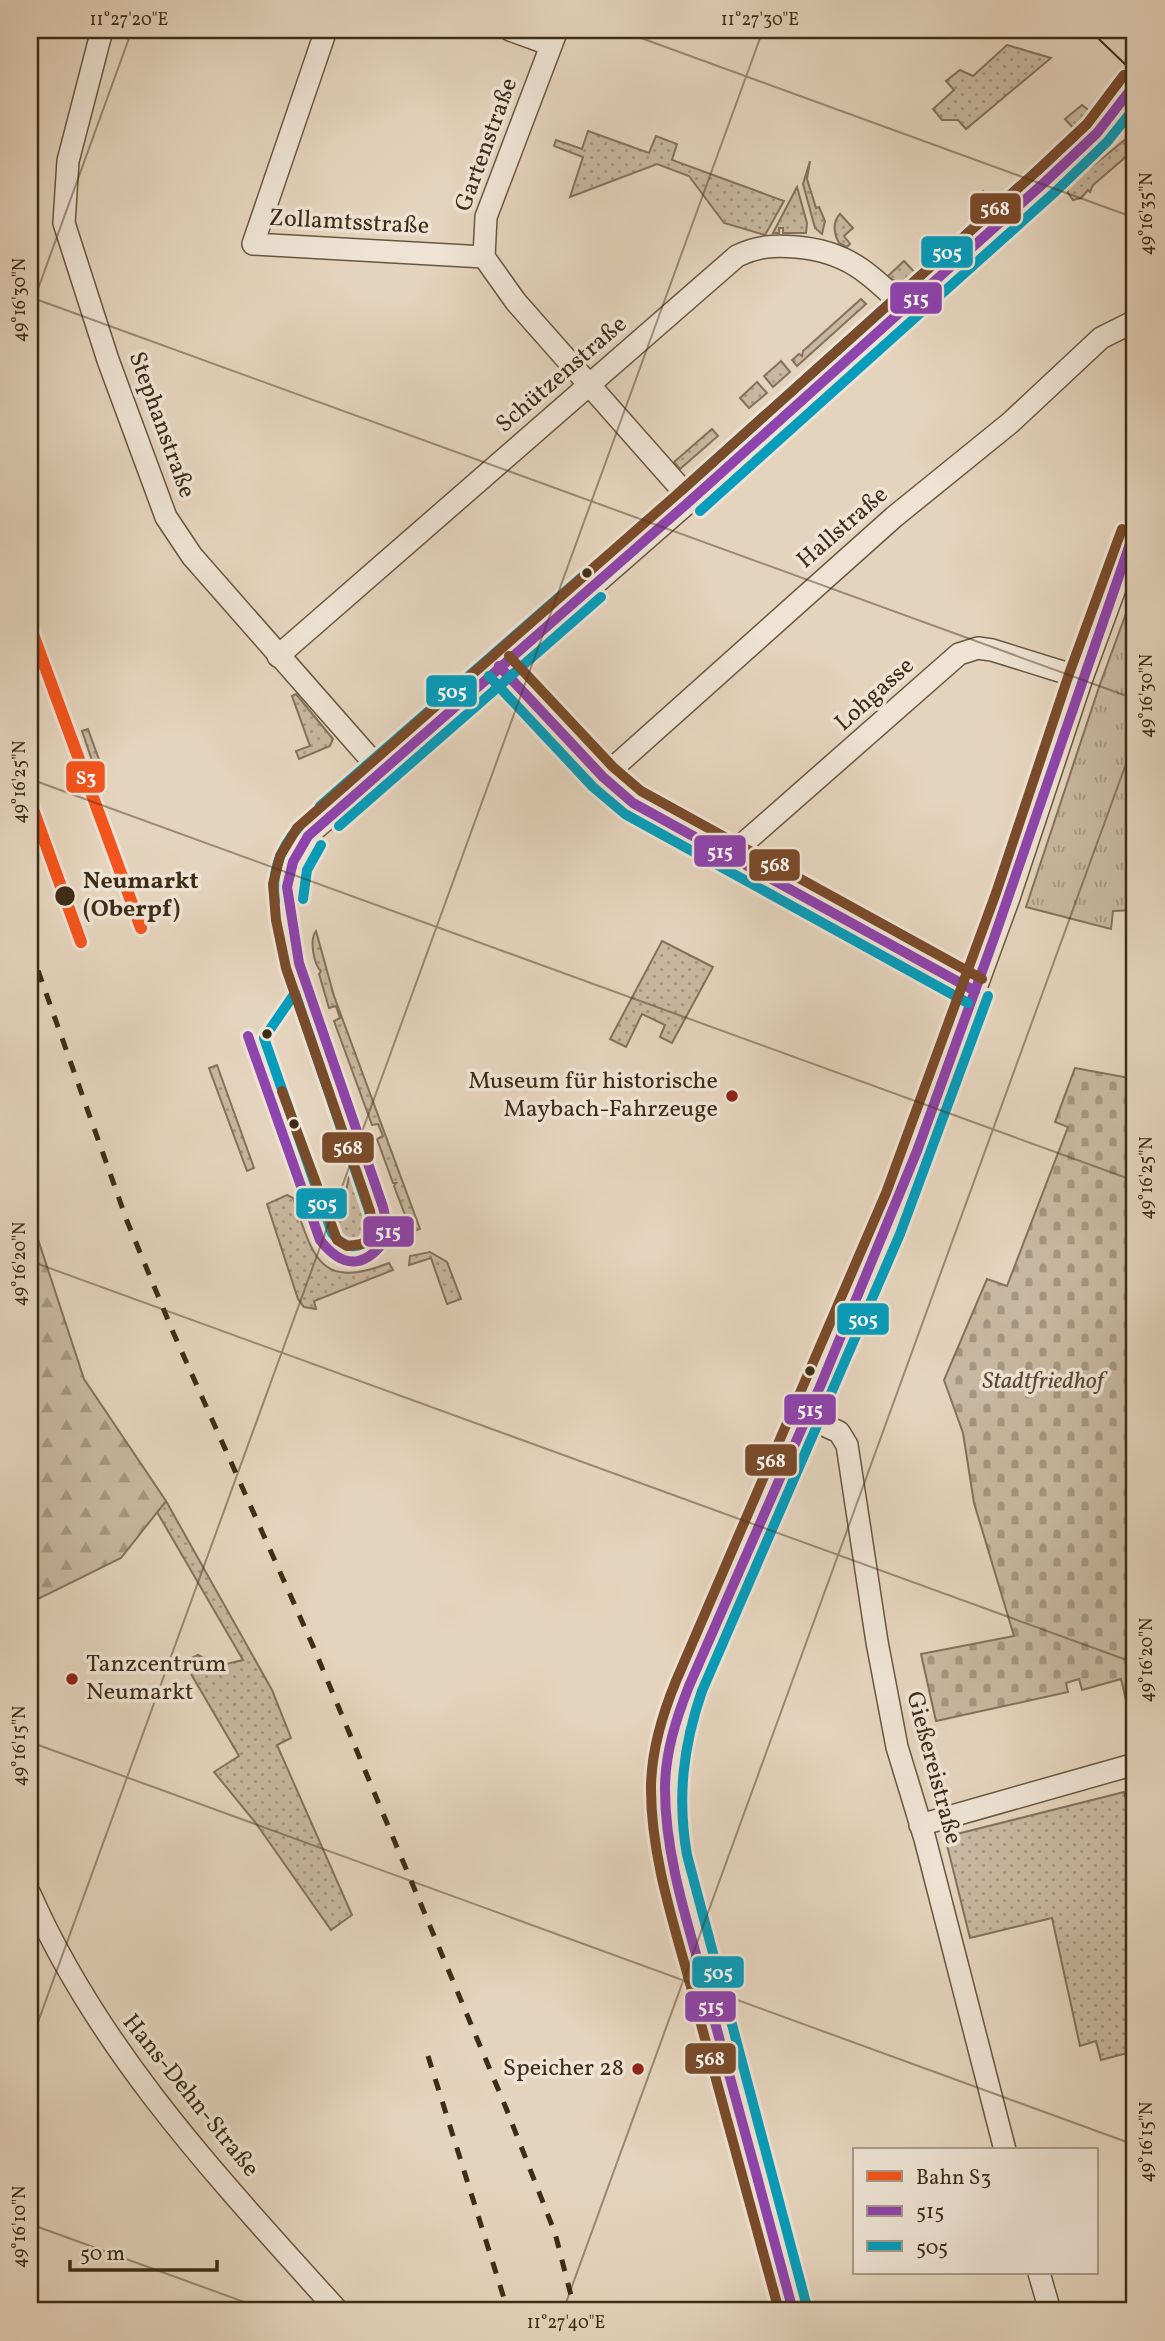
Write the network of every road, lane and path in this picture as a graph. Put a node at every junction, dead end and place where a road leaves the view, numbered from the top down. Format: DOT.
graph roads {
  1 [pos="102,30"];
  2 [pos="326,30"];
  3 [pos="510,30"];
  4 [pos="1111,30"];
  5 [pos="554,37"];
  6 [pos="1135,53"];
  7 [pos="1135,85"];
  8 [pos="1135,112"];
  9 [pos="1097,133"];
  10 [pos="484,257"];
  11 [pos="904,307"];
  12 [pos="1131,324"];
  13 [pos="591,386"];
  14 [pos="691,500"];
  15 [pos="1135,521"];
  16 [pos="1134,539"];
  17 [pos="278,656"];
  18 [pos="499,666"];
  19 [pos="1082,678"];
  20 [pos="381,771"];
  21 [pos="603,776"];
  22 [pos="728,857"];
  23 [pos="287,887"];
  24 [pos="975,991"];
  25 [pos="806,1417"];
  26 [pos="1135,1764"];
  27 [pos="920,1825"];
  28 [pos="30,1894"];
  29 [pos="1004,2148"];
  30 [pos="1039,2274"];
  31 [pos="338,2311"];
  32 [pos="793,2311"];
  33 [pos="1050,2311"];
  1 -- 17 [label="street, Stephanstraße"];
  2 -- 10 [label="street, Zollamtsstraße"];
  3 -- 5 [label="street"];
  4 -- 6 [label="main road"];
  5 -- 10 [label="street, Gartenstraße"];
  7 -- 9 [label="street"];
  8 -- 9 [label="street"];
  9 -- 11 [label="street"];
  10 -- 13 [label="street"];
  11 -- 13 [label="street, Schützenstraße"];
  11 -- 14 [label="street"];
  12 -- 21 [label="street, Hallstraße"];
  13 -- 14 [label="street"];
  13 -- 17 [label="street, Schützenstraße"];
  14 -- 18 [label="street"];
  15 -- 16 [label="street"];
  16 -- 19 [label="street"];
  17 -- 20 [label="street, Stephanstraße"];
  18 -- 20 [label="street"];
  18 -- 21 [label="street"];
  19 -- 22 [label="street, Lohgasse"];
  19 -- 24 [label="street"];
  20 -- 23 [label="street"];
  21 -- 22 [label="street"];
  22 -- 24 [label="street"];
  24 -- 25 [label="street"];
  25 -- 27 [label="street, Gießereistraße"];
  25 -- 32 [label="street"];
  26 -- 27 [label="street"];
  27 -- 29 [label="street, Gießereistraße"];
  28 -- 31 [label="street, Hans-Dehn-Straße"];
  30 -- 33 [label="street"];
}
